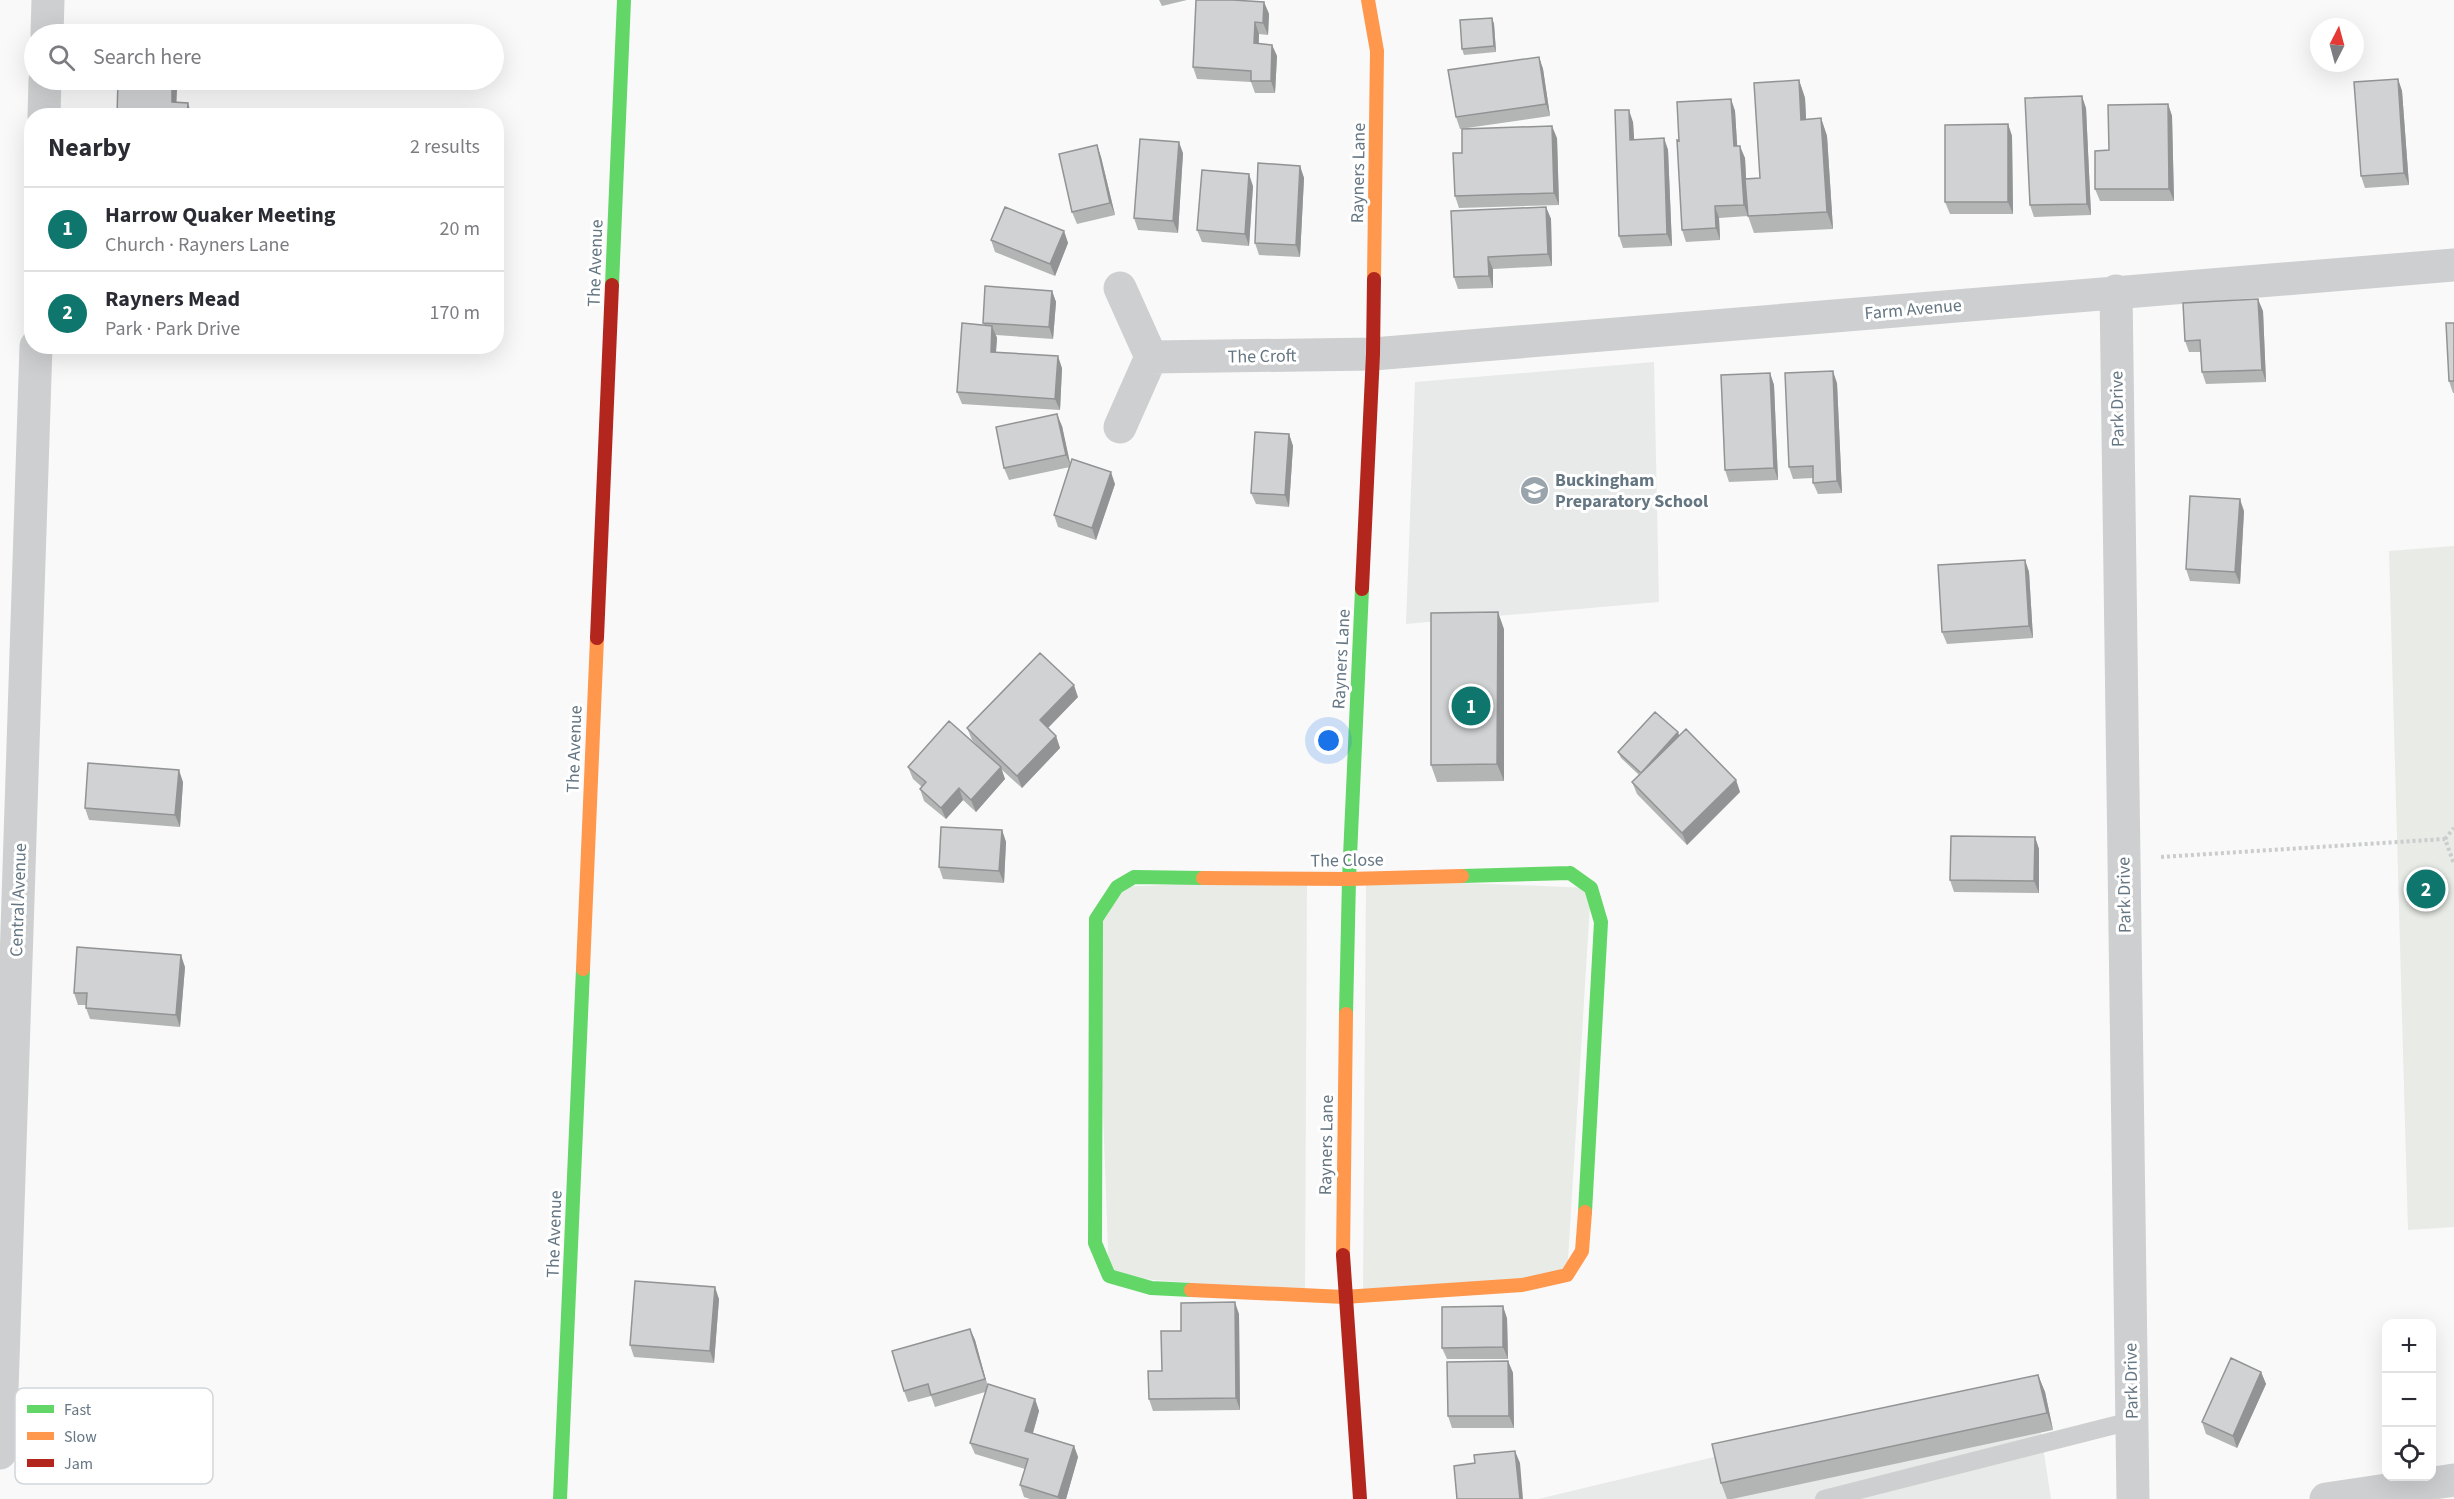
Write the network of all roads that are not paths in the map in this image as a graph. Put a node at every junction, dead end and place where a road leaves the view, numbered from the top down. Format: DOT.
graph roads {
  1 [pos="48,0"];
  2 [pos="624,0"];
  3 [pos="1368,0"];
  4 [pos="47,24"];
  5 [pos="45,90"];
  6 [pos="44,108"];
  7 [pos="2454,265"];
  8 [pos="1120,288"];
  9 [pos="2116,291"];
  10 [pos="36,354"];
  11 [pos="1373,354"];
  12 [pos="1151,357"];
  13 [pos="1120,428"];
  14 [pos="1349,879"];
  15 [pos="1344,1297"];
  16 [pos="2131,1421"];
  17 [pos="0,1453"];
  18 [pos="2454,1480"];
  19 [pos="560,1499"];
  20 [pos="1360,1499"];
  21 [pos="1824,1499"];
  22 [pos="2133,1499"];
  23 [pos="2326,1499"];
  1 -- 4 [label="street"];
  2 -- 19 [label="street, The Avenue"];
  3 -- 11 [label="street, Rayners Lane"];
  5 -- 6 [label="street"];
  7 -- 9 [label="street, Farm Avenue"];
  8 -- 12 [label="street"];
  9 -- 11 [label="street, Farm Avenue"];
  9 -- 16 [label="street, Park Drive"];
  10 -- 17 [label="street, Central Avenue"];
  11 -- 12 [label="street, The Croft"];
  11 -- 14 [label="street, Rayners Lane"];
  12 -- 13 [label="street"];
  14 -- 15 [label="street, Rayners Lane"];
  14 -- 15 [label="street, The Close"];
  14 -- 15 [label="street, The Close"];
  15 -- 20 [label="street, Rayners Lane"];
  16 -- 21 [label="lane"];
  16 -- 22 [label="street, Park Drive"];
  18 -- 23 [label="street"];
}
